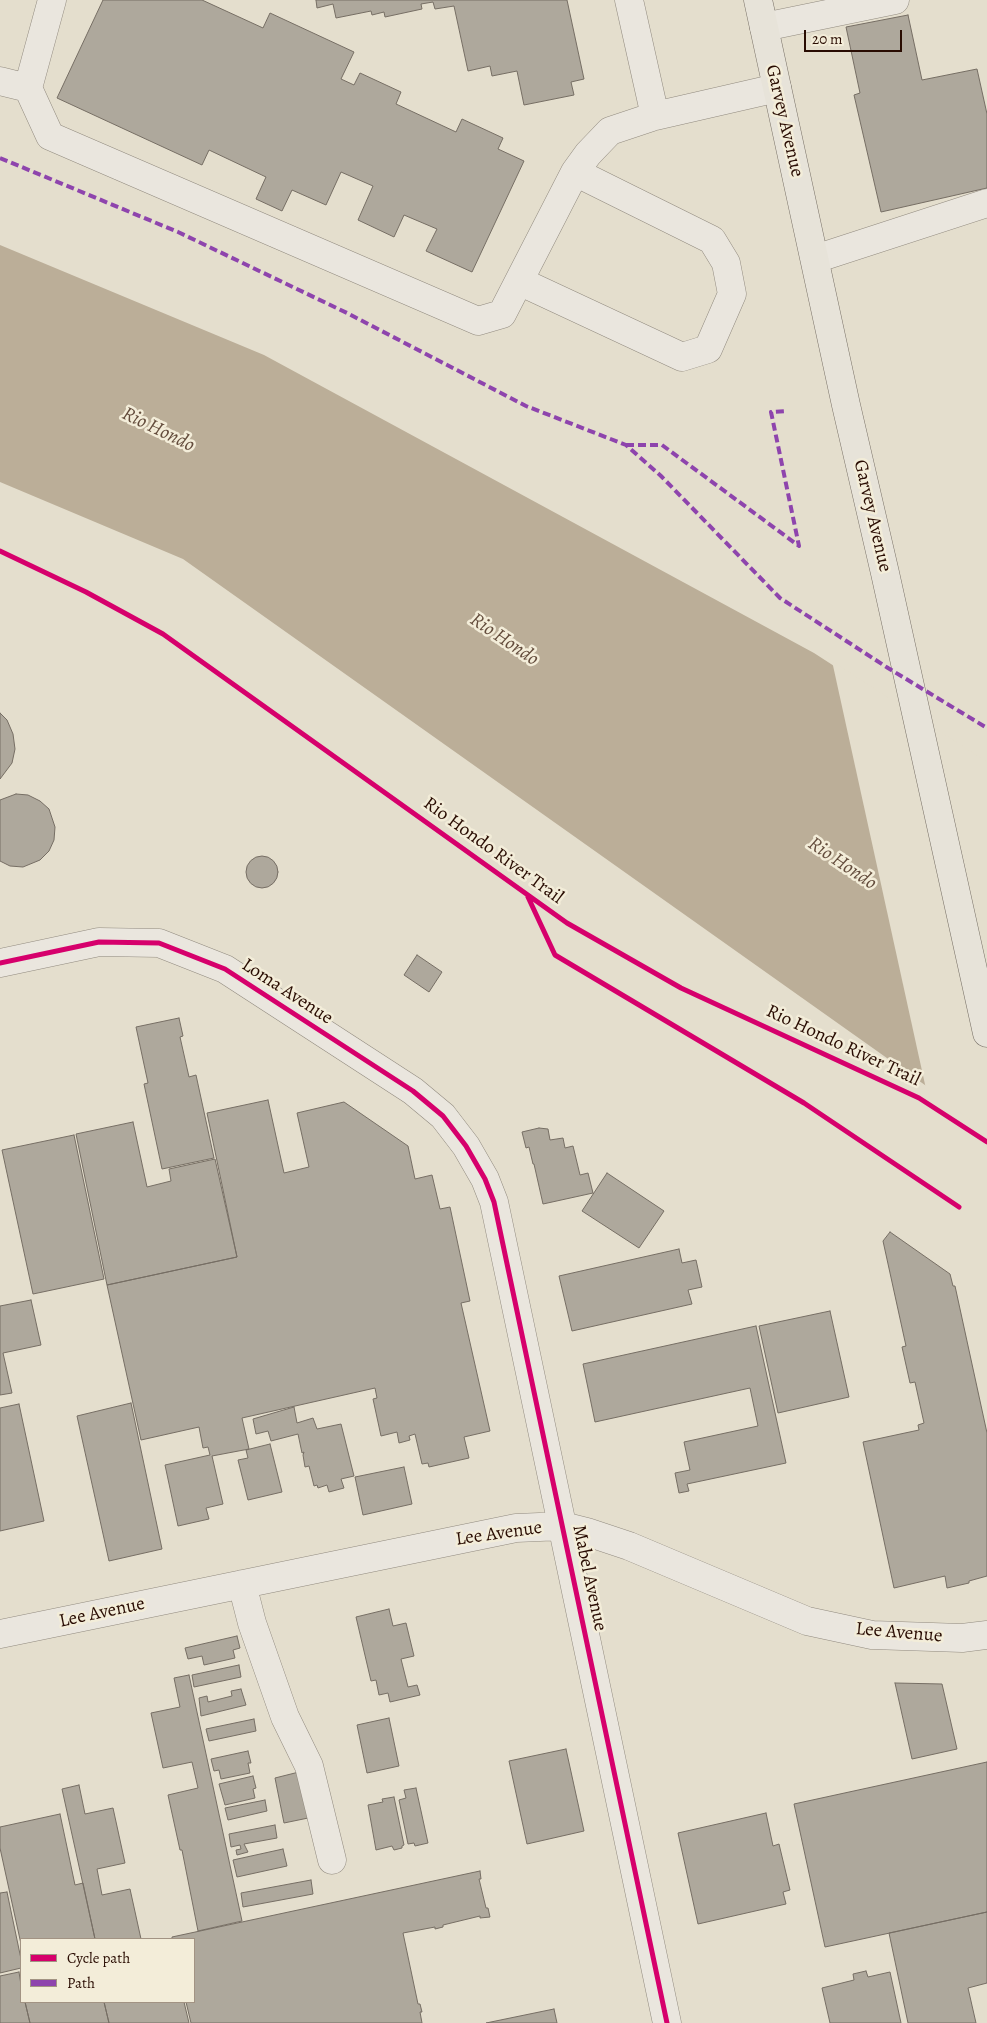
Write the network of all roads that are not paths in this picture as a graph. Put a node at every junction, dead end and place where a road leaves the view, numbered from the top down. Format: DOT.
graph roads {
  1 [pos="52,0"];
  2 [pos="629,0"];
  3 [pos="758,0"];
  4 [pos="895,0"];
  5 [pos="764,27"];
  6 [pos="0,81"];
  7 [pos="28,88"];
  8 [pos="777,88"];
  9 [pos="655,116"];
  10 [pos="575,172"];
  11 [pos="987,202"];
  12 [pos="815,258"];
  13 [pos="519,281"];
  14 [pos="0,963"];
  15 [pos="987,1033"];
  16 [pos="466,1146"];
  17 [pos="563,1526"];
  18 [pos="242,1584"];
  19 [pos="0,1634"];
  20 [pos="987,1635"];
  21 [pos="332,1860"];
  22 [pos="667,2023"];
  1 -- 7 [label="street"];
  2 -- 9 [label="street"];
  3 -- 5 [label="main road, Garvey Avenue"];
  4 -- 5 [label="street"];
  5 -- 8 [label="main road, Garvey Avenue"];
  6 -- 7 [label="street"];
  7 -- 13 [label="street"];
  8 -- 9 [label="street"];
  8 -- 12 [label="main road, Garvey Avenue"];
  9 -- 10 [label="street"];
  10 -- 13 [label="street"];
  10 -- 13 [label="street"];
  11 -- 12 [label="street"];
  12 -- 15 [label="main road, Garvey Avenue"];
  14 -- 16 [label="street, Loma Avenue"];
  16 -- 17 [label="street, Mabel Avenue"];
  17 -- 18 [label="street, Lee Avenue"];
  17 -- 20 [label="street, Lee Avenue"];
  17 -- 22 [label="street, Mabel Avenue"];
  18 -- 19 [label="street, Lee Avenue"];
  18 -- 21 [label="street"];
}
